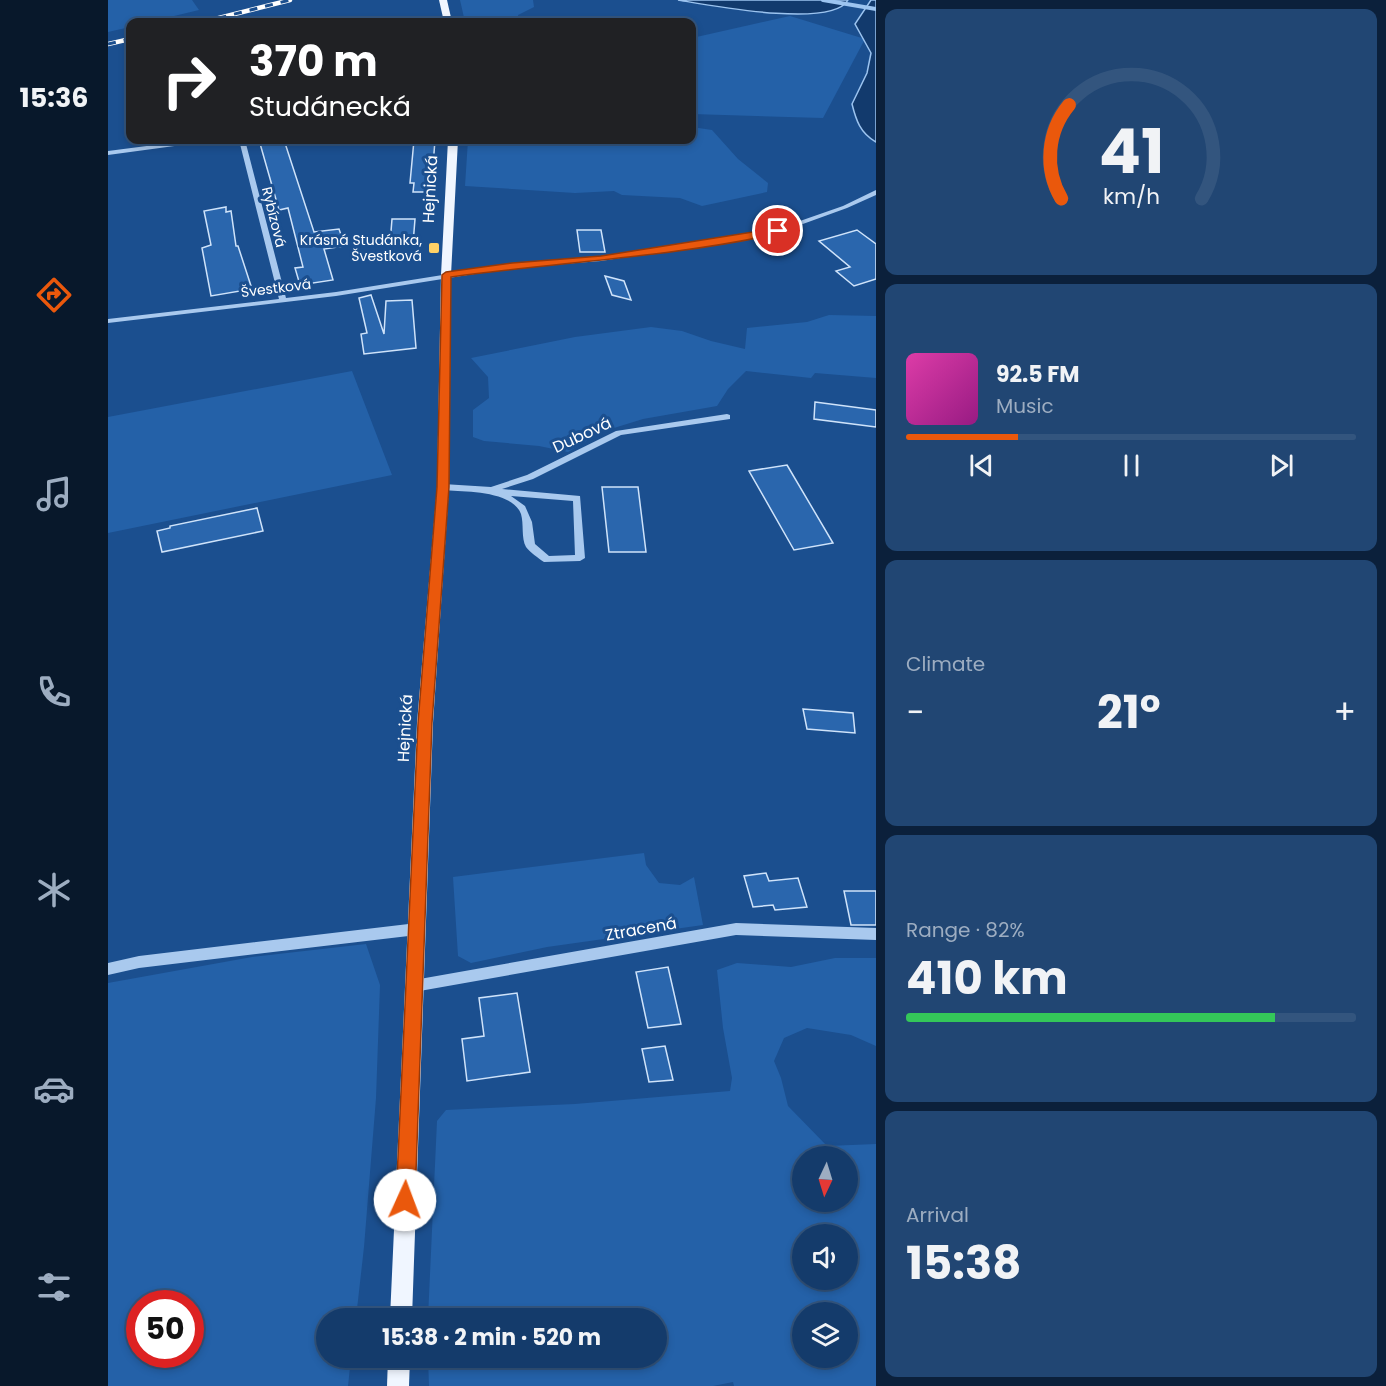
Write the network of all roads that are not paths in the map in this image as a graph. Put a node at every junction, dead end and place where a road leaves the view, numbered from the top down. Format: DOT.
graph roads {
  1 [pos="443,0"];
  2 [pos="447,18"];
  3 [pos="174,144"];
  4 [pos="243,144"];
  5 [pos="453,144"];
  6 [pos="108,153"];
  7 [pos="876,192"];
  8 [pos="446,275"];
  9 [pos="283,301"];
  10 [pos="108,321"];
  11 [pos="727,417"];
  12 [pos="443,487"];
  13 [pos="489,490"];
  14 [pos="417,929"];
  15 [pos="876,934"];
  16 [pos="108,969"];
  17 [pos="414,986"];
  18 [pos="401,1308"];
  19 [pos="399,1368"];
  20 [pos="398,1386"];
  1 -- 2 [label="main road"];
  3 -- 6 [label="street"];
  4 -- 9 [label="street, Rybízová"];
  5 -- 8 [label="main road, Hejnická"];
  7 -- 8 [label="street, Švestková"];
  8 -- 9 [label="street, Švestková"];
  8 -- 12 [label="main road, Hejnická"];
  9 -- 10 [label="street, Švestková"];
  11 -- 13 [label="street, Dubová"];
  12 -- 13 [label="street"];
  12 -- 14 [label="main road, Hejnická"];
  13 -- 13 [label="street"];
  14 -- 16 [label="street"];
  14 -- 17 [label="main road, Hejnická"];
  15 -- 17 [label="street, Ztracená"];
  17 -- 18 [label="main road, Hejnická"];
  19 -- 20 [label="main road"];
}
